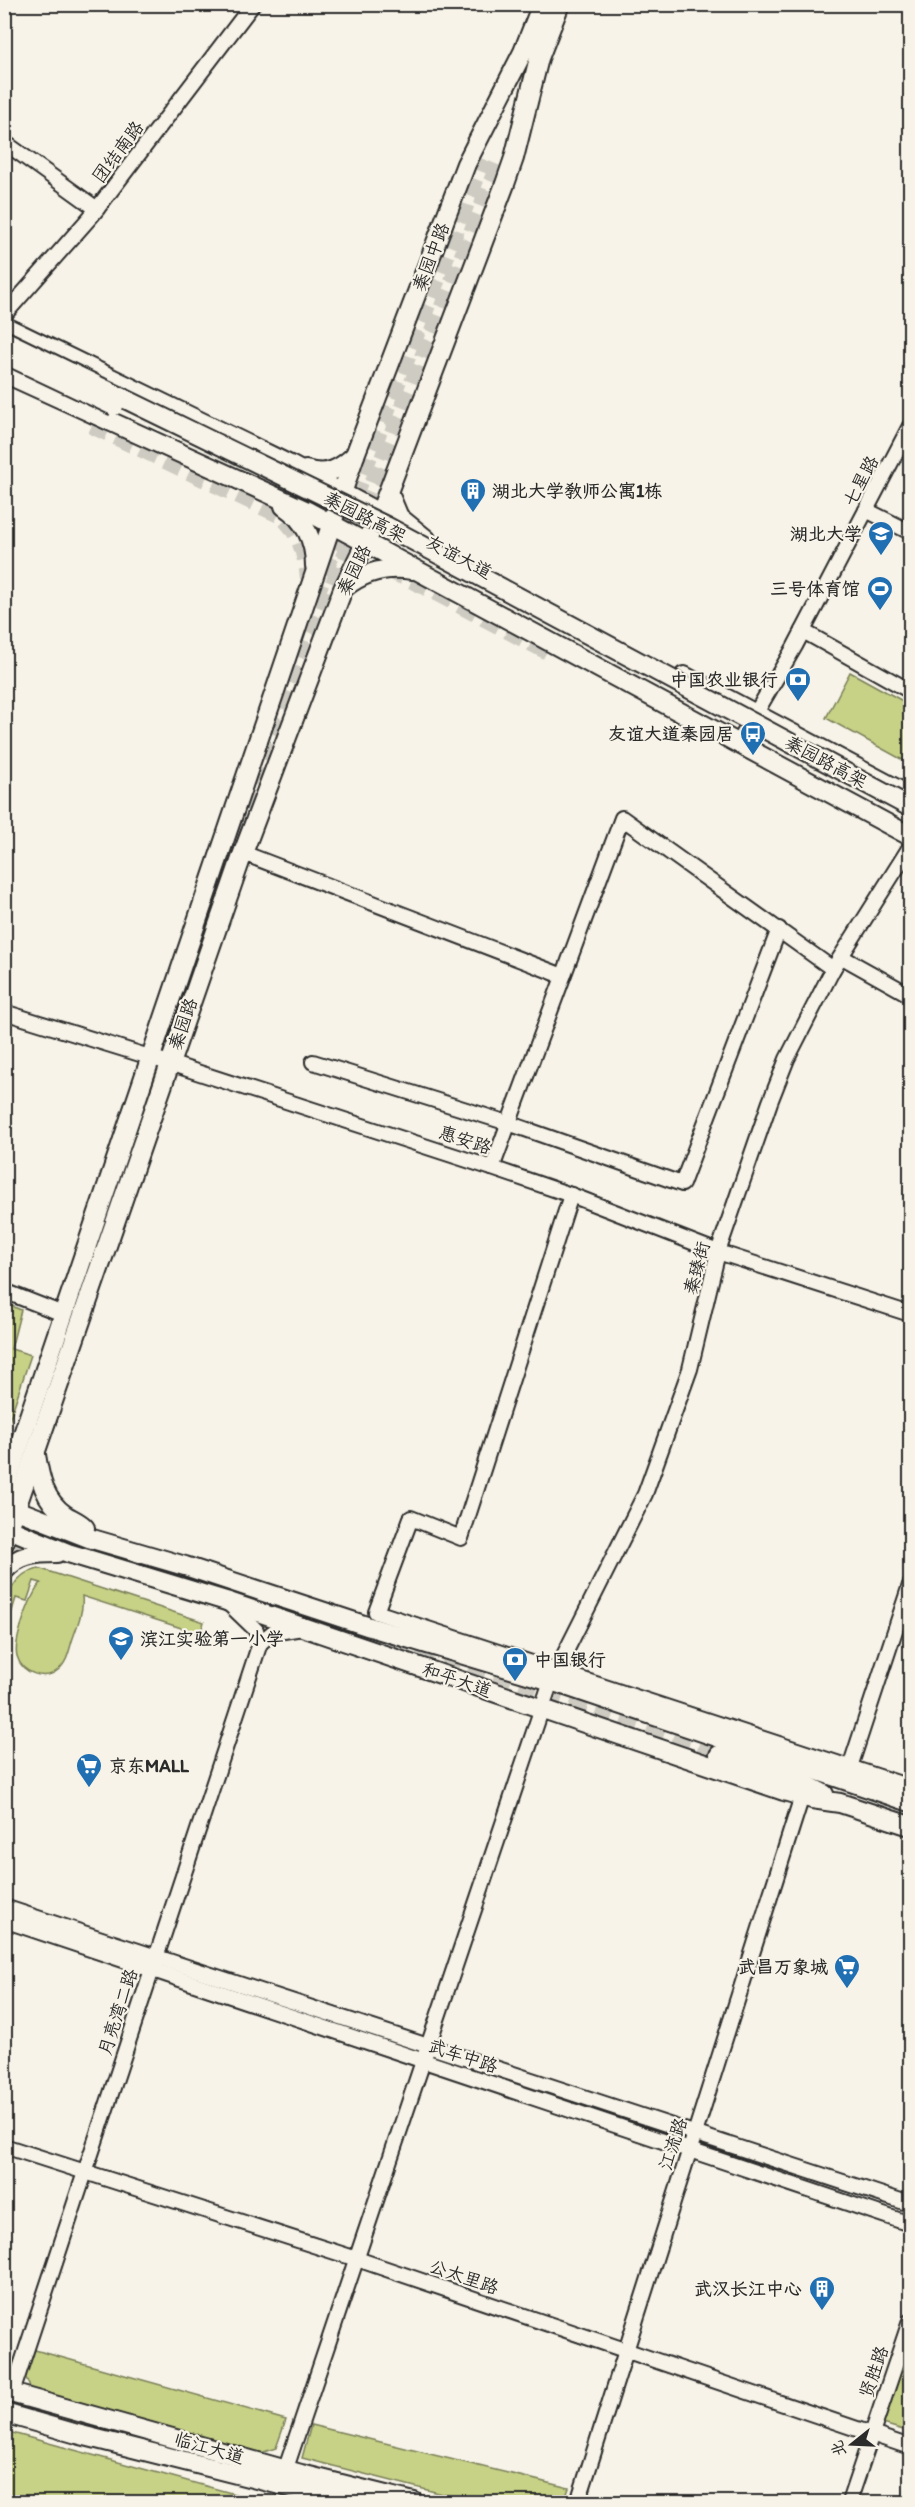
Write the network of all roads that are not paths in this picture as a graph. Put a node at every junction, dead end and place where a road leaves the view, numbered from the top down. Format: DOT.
graph roads {
  1 [pos="253,4"];
  2 [pos="542,4"];
  3 [pos="560,4"];
  4 [pos="531,56"];
  5 [pos="4,142"];
  6 [pos="492,159"];
  7 [pos="97,209"];
  8 [pos="4,315"];
  9 [pos="4,326"];
  10 [pos="4,340"];
  11 [pos="4,354"];
  12 [pos="4,373"];
  13 [pos="92,425"];
  14 [pos="910,426"];
  15 [pos="355,455"];
  16 [pos="290,465"];
  17 [pos="222,471"];
  18 [pos="392,481"];
  19 [pos="342,493"];
  20 [pos="866,510"];
  21 [pos="380,513"];
  22 [pos="333,520"];
  23 [pos="910,532"];
  24 [pos="426,539"];
  25 [pos="367,543"];
  26 [pos="315,577"];
  27 [pos="431,577"];
  28 [pos="344,589"];
  29 [pos="803,631"];
  30 [pos="910,691"];
  31 [pos="633,695"];
  32 [pos="678,710"];
  33 [pos="755,713"];
  34 [pos="739,742"];
  35 [pos="910,796"];
  36 [pos="910,807"];
  37 [pos="910,820"];
  38 [pos="910,836"];
  39 [pos="910,847"];
  40 [pos="243,853"];
  41 [pos="778,930"];
  42 [pos="842,957"];
  43 [pos="833,969"];
  44 [pos="563,976"];
  45 [pos="910,995"];
  46 [pos="4,1012"];
  47 [pos="151,1057"];
  48 [pos="169,1062"];
  49 [pos="313,1062"];
  50 [pos="508,1123"];
  51 [pos="492,1167"];
  52 [pos="571,1195"];
  53 [pos="718,1252"];
  54 [pos="4,1291"];
  55 [pos="63,1314"];
  56 [pos="910,1314"];
  57 [pos="28,1416"];
  58 [pos="36,1454"];
  59 [pos="4,1460"];
  60 [pos="4,1490"];
  61 [pos="11,1507"];
  62 [pos="6,1533"];
  63 [pos="89,1538"];
  64 [pos="68,1553"];
  65 [pos="4,1571"];
  66 [pos="910,1584"];
  67 [pos="226,1601"];
  68 [pos="303,1628"];
  69 [pos="260,1642"];
  70 [pos="553,1676"];
  71 [pos="541,1708"];
  72 [pos="719,1755"];
  73 [pos="850,1767"];
  74 [pos="910,1787"];
  75 [pos="802,1796"];
  76 [pos="910,1802"];
  77 [pos="840,1803"];
  78 [pos="910,1826"];
  79 [pos="4,1908"];
  80 [pos="4,1920"];
  81 [pos="152,1964"];
  82 [pos="428,2046"];
  83 [pos="423,2062"];
  84 [pos="695,2133"];
  85 [pos="4,2146"];
  86 [pos="690,2149"];
  87 [pos="85,2172"];
  88 [pos="910,2204"];
  89 [pos="910,2224"];
  90 [pos="357,2259"];
  91 [pos="910,2321"];
  92 [pos="626,2351"];
  93 [pos="8,2392"];
  94 [pos="4,2413"];
  95 [pos="872,2435"];
  96 [pos="910,2447"];
  97 [pos="283,2477"];
  98 [pos="348,2502"];
  99 [pos="414,2502"];
  100 [pos="578,2502"];
  101 [pos="849,2502"];
  1 -- 7 [label="street, 团结南路"];
  2 -- 4 [label="main road, 秦园中路"];
  3 -- 4 [label="main road, 秦园中路"];
  4 -- 6 [label="main road"];
  4 -- 15 [label="main road, 秦园中路"];
  4 -- 18 [label="main road, 秦园中路"];
  5 -- 7 [label="street"];
  7 -- 8 [label="street, 团结南路"];
  9 -- 16 [label="main road, 友谊大道"];
  10 -- 36 [label="main road, 秦园路高架, bridge"];
  11 -- 37 [label="main road, 秦园路高架, bridge"];
  12 -- 13 [label="main road"];
  12 -- 17 [label="main road, 友谊大道"];
  14 -- 20 [label="street, 七星路"];
  15 -- 16 [label="main road"];
  15 -- 19 [label="main road, 秦园中路"];
  16 -- 19 [label="main road, 友谊大道"];
  17 -- 22 [label="main road, 友谊大道"];
  17 -- 26 [label="main road"];
  18 -- 21 [label="main road, 秦园中路"];
  18 -- 24 [label="main road"];
  19 -- 21 [label="main road, 友谊大道"];
  19 -- 22 [label="main road, 秦园中路"];
  20 -- 23 [label="street"];
  20 -- 29 [label="street, 七星路"];
  21 -- 24 [label="main road, 友谊大道"];
  21 -- 25 [label="main road, 秦园路"];
  22 -- 25 [label="main road, 友谊大道"];
  22 -- 26 [label="main road, 秦园路"];
  24 -- 33 [label="main road, 友谊大道"];
  25 -- 27 [label="main road, 友谊大道"];
  25 -- 28 [label="main road, 秦园路"];
  26 -- 47 [label="main road, 秦园路"];
  27 -- 28 [label="main road"];
  27 -- 32 [label="main road, 友谊大道"];
  28 -- 40 [label="main road, 秦园路"];
  29 -- 30 [label="street"];
  29 -- 33 [label="street, 七星路"];
  31 -- 32 [label="main road"];
  32 -- 34 [label="main road, 友谊大道"];
  33 -- 34 [label="street, 七星路"];
  33 -- 35 [label="main road, 友谊大道"];
  34 -- 38 [label="main road, 友谊大道"];
  39 -- 42 [label="street, 秦臻街"];
  40 -- 44 [label="street"];
  40 -- 48 [label="main road, 秦园路"];
  41 -- 43 [label="street"];
  41 -- 44 [label="street"];
  41 -- 50 [label="street"];
  42 -- 43 [label="street, 秦臻街"];
  42 -- 45 [label="street"];
  43 -- 53 [label="street, 秦臻街"];
  44 -- 50 [label="street"];
  46 -- 47 [label="street, 惠安路"];
  47 -- 48 [label="street, 惠安路"];
  47 -- 55 [label="main road, 秦园路"];
  48 -- 51 [label="street, 惠安路"];
  48 -- 58 [label="main road, 秦园路"];
  49 -- 50 [label="street"];
  50 -- 51 [label="street"];
  51 -- 52 [label="street, 惠安路"];
  52 -- 53 [label="street, 惠安路"];
  52 -- 70 [label="street"];
  53 -- 56 [label="street, 惠安路"];
  53 -- 70 [label="street, 秦臻街"];
  54 -- 55 [label="street"];
  55 -- 57 [label="main road, 秦园路"];
  57 -- 59 [label="main road"];
  57 -- 60 [label="main road, 秦园路"];
  58 -- 61 [label="main road, 秦园路"];
  58 -- 63 [label="main road"];
  61 -- 62 [label="main road, 秦园路"];
  61 -- 63 [label="main road, 和平大道"];
  62 -- 64 [label="main road, 和平大道"];
  63 -- 70 [label="main road, 和平大道"];
  64 -- 65 [label="main road"];
  64 -- 67 [label="main road, 和平大道"];
  66 -- 73 [label="street"];
  67 -- 68 [label="main road, 和平大道"];
  67 -- 69 [label="street"];
  68 -- 69 [label="street"];
  68 -- 71 [label="main road, 和平大道"];
  69 -- 81 [label="street, 月亮湾二路"];
  70 -- 71 [label="street, 秦臻街"];
  70 -- 73 [label="street"];
  70 -- 76 [label="main road, 和平大道"];
  71 -- 75 [label="main road, 和平大道"];
  71 -- 82 [label="street, 秦臻街"];
  72 -- 77 [label="main road"];
  73 -- 74 [label="street"];
  75 -- 77 [label="main road, 和平大道"];
  75 -- 84 [label="street, 江流路"];
  77 -- 78 [label="main road, 和平大道"];
  79 -- 81 [label="street, 武车中路"];
  80 -- 81 [label="street, 武车中路"];
  81 -- 82 [label="street, 武车中路"];
  81 -- 83 [label="street, 武车中路"];
  81 -- 87 [label="street, 月亮湾二路"];
  82 -- 83 [label="street, 秦臻街"];
  82 -- 84 [label="street, 武车中路"];
  83 -- 86 [label="street, 武车中路"];
  83 -- 90 [label="street, 秦臻街"];
  84 -- 86 [label="street, 江流路"];
  84 -- 88 [label="street, 武车中路"];
  85 -- 87 [label="street, 公太里路"];
  86 -- 89 [label="street, 武车中路"];
  86 -- 92 [label="street, 江流路"];
  87 -- 90 [label="street, 公太里路"];
  87 -- 93 [label="street, 月亮湾二路"];
  90 -- 92 [label="street, 公太里路"];
  90 -- 97 [label="street, 秦臻街"];
  91 -- 95 [label="street, 贤胜路"];
  92 -- 95 [label="street, 公太里路"];
  92 -- 100 [label="street, 江流路"];
  93 -- 97 [label="main road, 临江大道"];
  94 -- 97 [label="main road, 临江大道"];
  95 -- 96 [label="street, 公太里路"];
  95 -- 101 [label="street, 贤胜路"];
  97 -- 98 [label="main road, 临江大道"];
  97 -- 99 [label="main road, 临江大道"];
}
